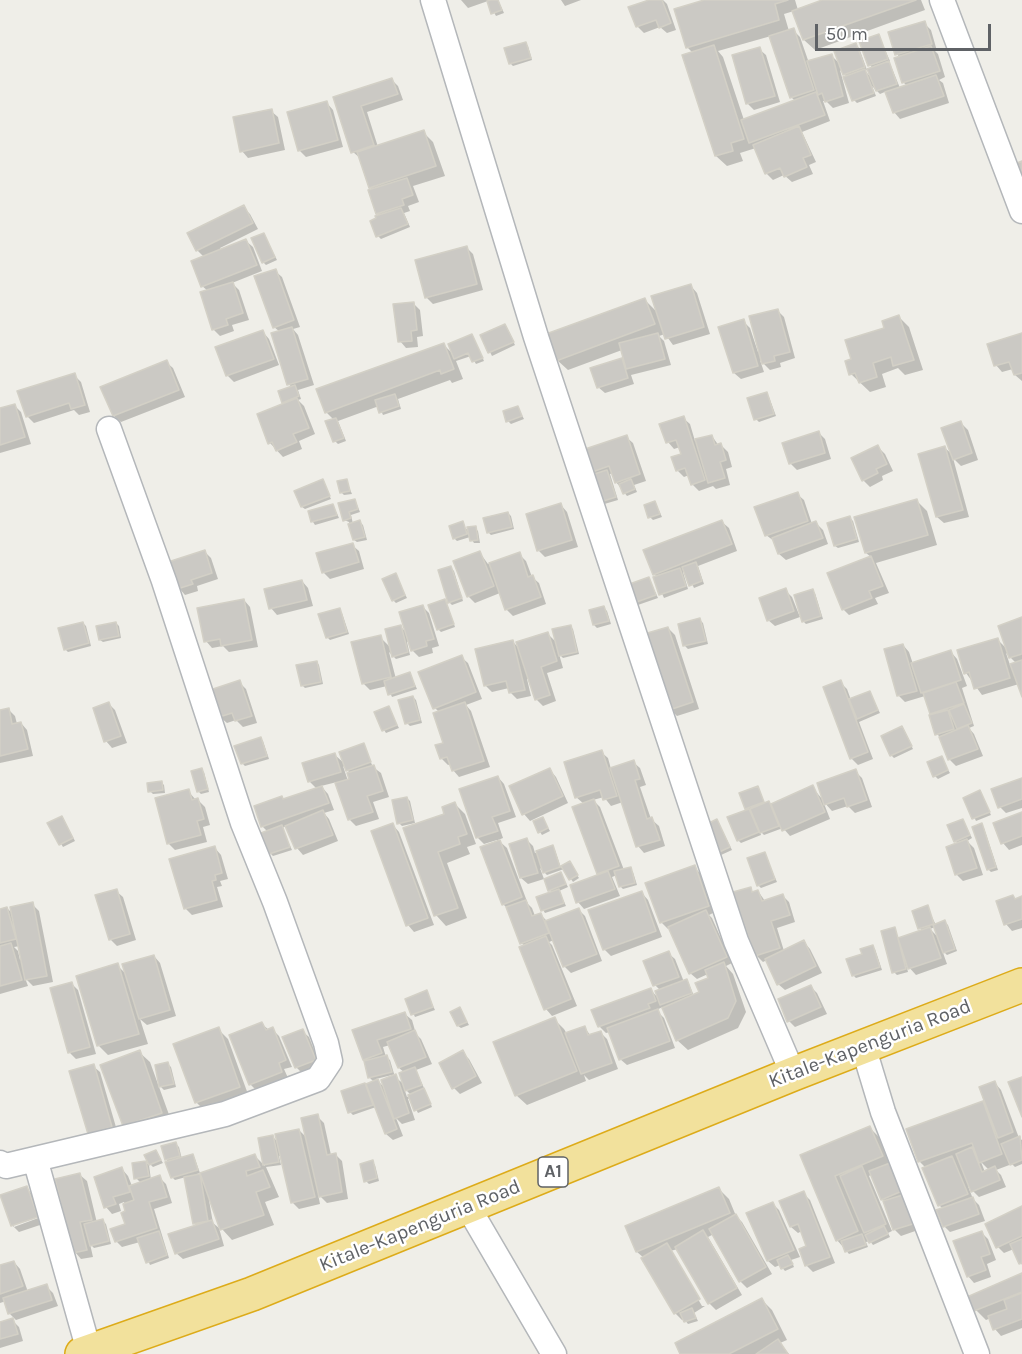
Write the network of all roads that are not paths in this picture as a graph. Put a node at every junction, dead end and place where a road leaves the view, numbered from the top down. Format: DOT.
graph roads {
  1 [pos="433,0"];
  2 [pos="942,0"];
  3 [pos="1022,211"];
  4 [pos="109,429"];
  5 [pos="1022,985"];
  6 [pos="863,1046"];
  7 [pos="792,1074"];
  8 [pos="35,1159"];
  9 [pos="0,1163"];
  10 [pos="468,1207"];
  11 [pos="134,1346"];
  12 [pos="85,1353"];
  13 [pos="554,1354"];
  14 [pos="977,1354"];
  1 -- 7 [label="street"];
  2 -- 3 [label="street"];
  4 -- 8 [label="street"];
  5 -- 6 [label="highway, Kitale-Kapenguria Road / A1"];
  6 -- 7 [label="highway, Kitale-Kapenguria Road / A1"];
  6 -- 14 [label="street"];
  7 -- 10 [label="highway, Kitale-Kapenguria Road / A1"];
  8 -- 9 [label="street"];
  8 -- 12 [label="street"];
  10 -- 11 [label="highway, Kitale-Kapenguria Road / A1"];
  10 -- 13 [label="street"];
  11 -- 12 [label="highway, Kitale-Kapenguria Road / A1"];
}
